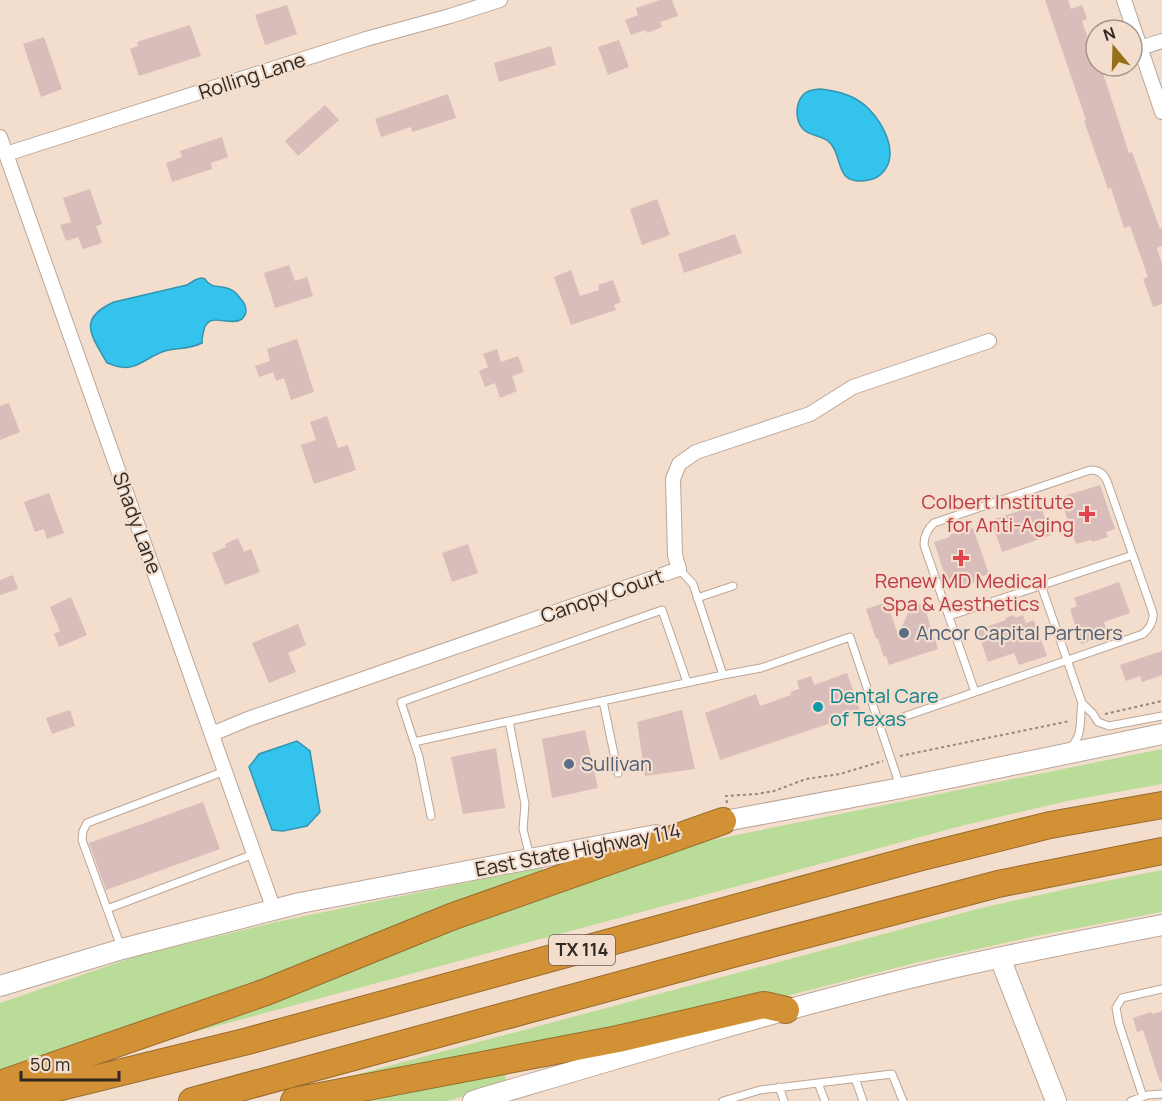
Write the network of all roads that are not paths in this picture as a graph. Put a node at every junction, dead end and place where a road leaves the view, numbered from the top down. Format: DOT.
graph roads {
  1 [pos="500,0"];
  2 [pos="1124,0"];
  3 [pos="1130,18"];
  4 [pos="1162,41"];
  5 [pos="1144,47"];
  6 [pos="1144,60"];
  7 [pos="1162,112"];
  8 [pos="0,137"];
  9 [pos="6,154"];
  10 [pos="989,341"];
  11 [pos="1133,555"];
  12 [pos="679,569"];
  13 [pos="1041,585"];
  14 [pos="733,586"];
  15 [pos="698,598"];
  16 [pos="949,616"];
  17 [pos="1067,661"];
  18 [pos="723,675"];
  19 [pos="687,682"];
  20 [pos="975,692"];
  21 [pos="603,701"];
  22 [pos="1082,703"];
  23 [pos="1162,716"];
  24 [pos="509,721"];
  25 [pos="880,725"];
  26 [pos="212,734"];
  27 [pos="1162,734"];
  28 [pos="414,742"];
  29 [pos="1061,755"];
  30 [pos="225,771"];
  31 [pos="618,773"];
  32 [pos="901,788"];
  33 [pos="1162,805"];
  34 [pos="431,816"];
  35 [pos="727,821"];
  36 [pos="1162,851"];
  37 [pos="254,854"];
  38 [pos="531,860"];
  39 [pos="107,909"];
  40 [pos="274,910"];
  41 [pos="1162,925"];
  42 [pos="122,949"];
  43 [pos="1000,958"];
  44 [pos="0,986"];
  45 [pos="1162,989"];
  46 [pos="786,1010"];
  47 [pos="855,1078"];
  48 [pos="818,1083"];
  49 [pos="0,1084"];
  50 [pos="779,1087"];
  51 [pos="1162,1094"];
  52 [pos="1143,1097"];
  53 [pos="738,1099"];
  54 [pos="4,1101"];
  55 [pos="192,1101"];
  56 [pos="294,1101"];
  57 [pos="473,1101"];
  58 [pos="723,1101"];
  59 [pos="784,1101"];
  60 [pos="825,1101"];
  61 [pos="863,1101"];
  62 [pos="903,1101"];
  63 [pos="1056,1101"];
  64 [pos="1131,1101"];
  1 -- 9 [label="street, Rolling Lane"];
  2 -- 3 [label="street"];
  4 -- 5 [label="street"];
  6 -- 7 [label="street"];
  8 -- 9 [label="street, Shady Lane"];
  9 -- 26 [label="street, Shady Lane"];
  10 -- 12 [label="street, Canopy Court"];
  11 -- 13 [label="lane"];
  11 -- 16 [label="lane"];
  11 -- 17 [label="lane"];
  12 -- 15 [label="lane"];
  12 -- 26 [label="street, Canopy Court"];
  13 -- 16 [label="lane"];
  13 -- 17 [label="lane"];
  14 -- 15 [label="lane"];
  15 -- 18 [label="lane"];
  16 -- 20 [label="lane"];
  17 -- 20 [label="lane"];
  17 -- 22 [label="lane"];
  18 -- 19 [label="lane"];
  18 -- 25 [label="lane"];
  19 -- 21 [label="lane"];
  19 -- 28 [label="lane"];
  20 -- 25 [label="lane"];
  21 -- 24 [label="lane"];
  21 -- 31 [label="lane"];
  22 -- 23 [label="lane"];
  22 -- 29 [label="lane"];
  24 -- 28 [label="lane"];
  24 -- 38 [label="lane"];
  25 -- 32 [label="lane"];
  26 -- 30 [label="street, Shady Lane"];
  27 -- 29 [label="main road, East State Highway 114"];
  28 -- 34 [label="lane"];
  29 -- 32 [label="main road, East State Highway 114"];
  30 -- 37 [label="street, Shady Lane"];
  30 -- 39 [label="lane"];
  32 -- 35 [label="main road, East State Highway 114"];
  33 -- 54 [label="highway, TX 114"];
  35 -- 38 [label="main road, East State Highway 114"];
  35 -- 49 [label="highway"];
  36 -- 55 [label="highway, TX 114"];
  37 -- 39 [label="lane"];
  37 -- 40 [label="street, Shady Lane"];
  38 -- 40 [label="main road, East State Highway 114"];
  39 -- 42 [label="lane"];
  40 -- 42 [label="main road, East State Highway 114"];
  41 -- 43 [label="main road"];
  42 -- 44 [label="main road, East State Highway 114"];
  43 -- 46 [label="main road"];
  43 -- 63 [label="main road"];
  45 -- 52 [label="lane"];
  46 -- 56 [label="highway"];
  46 -- 57 [label="main road"];
  47 -- 48 [label="lane"];
  47 -- 61 [label="lane"];
  47 -- 62 [label="lane"];
  48 -- 50 [label="lane"];
  48 -- 60 [label="lane"];
  50 -- 53 [label="lane"];
  50 -- 59 [label="lane"];
  51 -- 52 [label="lane"];
  52 -- 64 [label="lane"];
  53 -- 58 [label="lane"];
}
